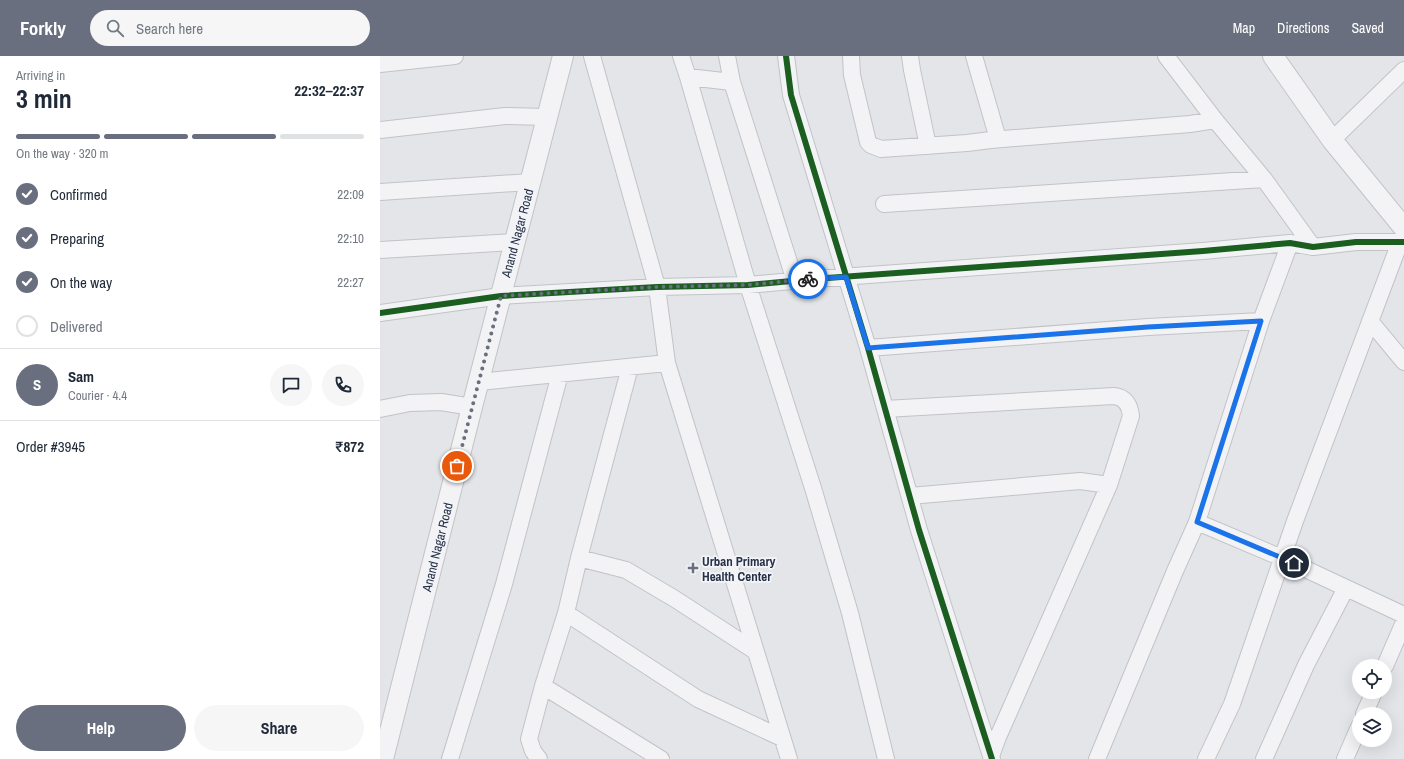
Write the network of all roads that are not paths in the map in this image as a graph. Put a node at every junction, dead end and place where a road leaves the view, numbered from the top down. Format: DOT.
graph roads {
  1 [pos="455,56"];
  2 [pos="563,56"];
  3 [pos="592,56"];
  4 [pos="681,56"];
  5 [pos="727,56"];
  6 [pos="786,56"];
  7 [pos="851,56"];
  8 [pos="910,56"];
  9 [pos="974,56"];
  10 [pos="1166,56"];
  11 [pos="1273,56"];
  12 [pos="380,64"];
  13 [pos="1404,70"];
  14 [pos="688,77"];
  15 [pos="732,82"];
  16 [pos="547,117"];
  17 [pos="1215,120"];
  18 [pos="380,130"];
  19 [pos="998,139"];
  20 [pos="1332,140"];
  21 [pos="928,146"];
  22 [pos="1264,179"];
  23 [pos="530,182"];
  24 [pos="380,192"];
  25 [pos="884,204"];
  26 [pos="1403,237"];
  27 [pos="515,242"];
  28 [pos="1290,243"];
  29 [pos="1313,247"];
  30 [pos="380,250"];
  31 [pos="846,277"];
  32 [pos="795,281"];
  33 [pos="748,285"];
  34 [pos="657,287"];
  35 [pos="501,296"];
  36 [pos="380,313"];
  37 [pos="1261,321"];
  38 [pos="1370,321"];
  39 [pos="868,348"];
  40 [pos="1404,362"];
  41 [pos="667,363"];
  42 [pos="630,367"];
  43 [pos="560,374"];
  44 [pos="479,382"];
  45 [pos="472,407"];
  46 [pos="380,409"];
  47 [pos="885,409"];
  48 [pos="1110,485"];
  49 [pos="910,496"];
  50 [pos="1197,522"];
  51 [pos="579,558"];
  52 [pos="1282,558"];
  53 [pos="1346,588"];
  54 [pos="566,613"];
  55 [pos="1404,615"];
  56 [pos="1404,622"];
  57 [pos="755,651"];
  58 [pos="1388,659"];
  59 [pos="543,686"];
  60 [pos="782,738"];
  61 [pos="1352,743"];
  62 [pos="383,752"];
  63 [pos="992,758"];
  64 [pos="450,759"];
  65 [pos="539,759"];
  66 [pos="661,759"];
  67 [pos="789,759"];
  68 [pos="886,759"];
  69 [pos="1097,759"];
  70 [pos="1206,759"];
  71 [pos="1264,759"];
  72 [pos="1345,759"];
  1 -- 12 [label="street"];
  2 -- 16 [label="street, Anand Nagar Road"];
  3 -- 34 [label="street"];
  4 -- 14 [label="street"];
  5 -- 15 [label="street"];
  6 -- 31 [label="street"];
  7 -- 21 [label="street"];
  8 -- 21 [label="street"];
  9 -- 19 [label="street"];
  10 -- 17 [label="street"];
  11 -- 20 [label="street"];
  13 -- 20 [label="street"];
  14 -- 15 [label="street"];
  14 -- 33 [label="street"];
  15 -- 32 [label="street"];
  16 -- 18 [label="street"];
  16 -- 23 [label="street, Anand Nagar Road"];
  17 -- 19 [label="street"];
  17 -- 22 [label="street"];
  19 -- 21 [label="street"];
  20 -- 26 [label="street"];
  22 -- 25 [label="street"];
  22 -- 29 [label="street"];
  23 -- 24 [label="street"];
  23 -- 27 [label="street, Anand Nagar Road"];
  26 -- 29 [label="street"];
  26 -- 38 [label="street"];
  27 -- 30 [label="street"];
  27 -- 35 [label="street, Anand Nagar Road"];
  28 -- 29 [label="street"];
  28 -- 31 [label="street"];
  28 -- 37 [label="street"];
  31 -- 32 [label="street"];
  31 -- 39 [label="street"];
  32 -- 33 [label="street"];
  33 -- 34 [label="street"];
  33 -- 68 [label="street"];
  34 -- 35 [label="street"];
  34 -- 41 [label="street"];
  35 -- 36 [label="street"];
  35 -- 44 [label="street, Anand Nagar Road"];
  37 -- 39 [label="street"];
  37 -- 50 [label="street"];
  38 -- 40 [label="street"];
  38 -- 52 [label="street"];
  39 -- 47 [label="street"];
  41 -- 42 [label="street"];
  41 -- 57 [label="street"];
  42 -- 43 [label="street"];
  42 -- 51 [label="street"];
  43 -- 44 [label="street"];
  43 -- 64 [label="street"];
  44 -- 45 [label="street, Anand Nagar Road"];
  45 -- 46 [label="street"];
  45 -- 62 [label="street, Anand Nagar Road"];
  47 -- 48 [label="street"];
  47 -- 49 [label="street"];
  48 -- 49 [label="street"];
  48 -- 63 [label="street"];
  49 -- 63 [label="street"];
  50 -- 52 [label="street"];
  50 -- 69 [label="street"];
  51 -- 54 [label="street"];
  51 -- 57 [label="street"];
  52 -- 53 [label="street"];
  52 -- 70 [label="street"];
  53 -- 55 [label="street"];
  53 -- 71 [label="street"];
  54 -- 59 [label="street"];
  54 -- 60 [label="street"];
  56 -- 58 [label="street"];
  57 -- 60 [label="street"];
  59 -- 65 [label="street"];
  59 -- 66 [label="street"];
  60 -- 67 [label="street"];
  61 -- 72 [label="street"];
}
